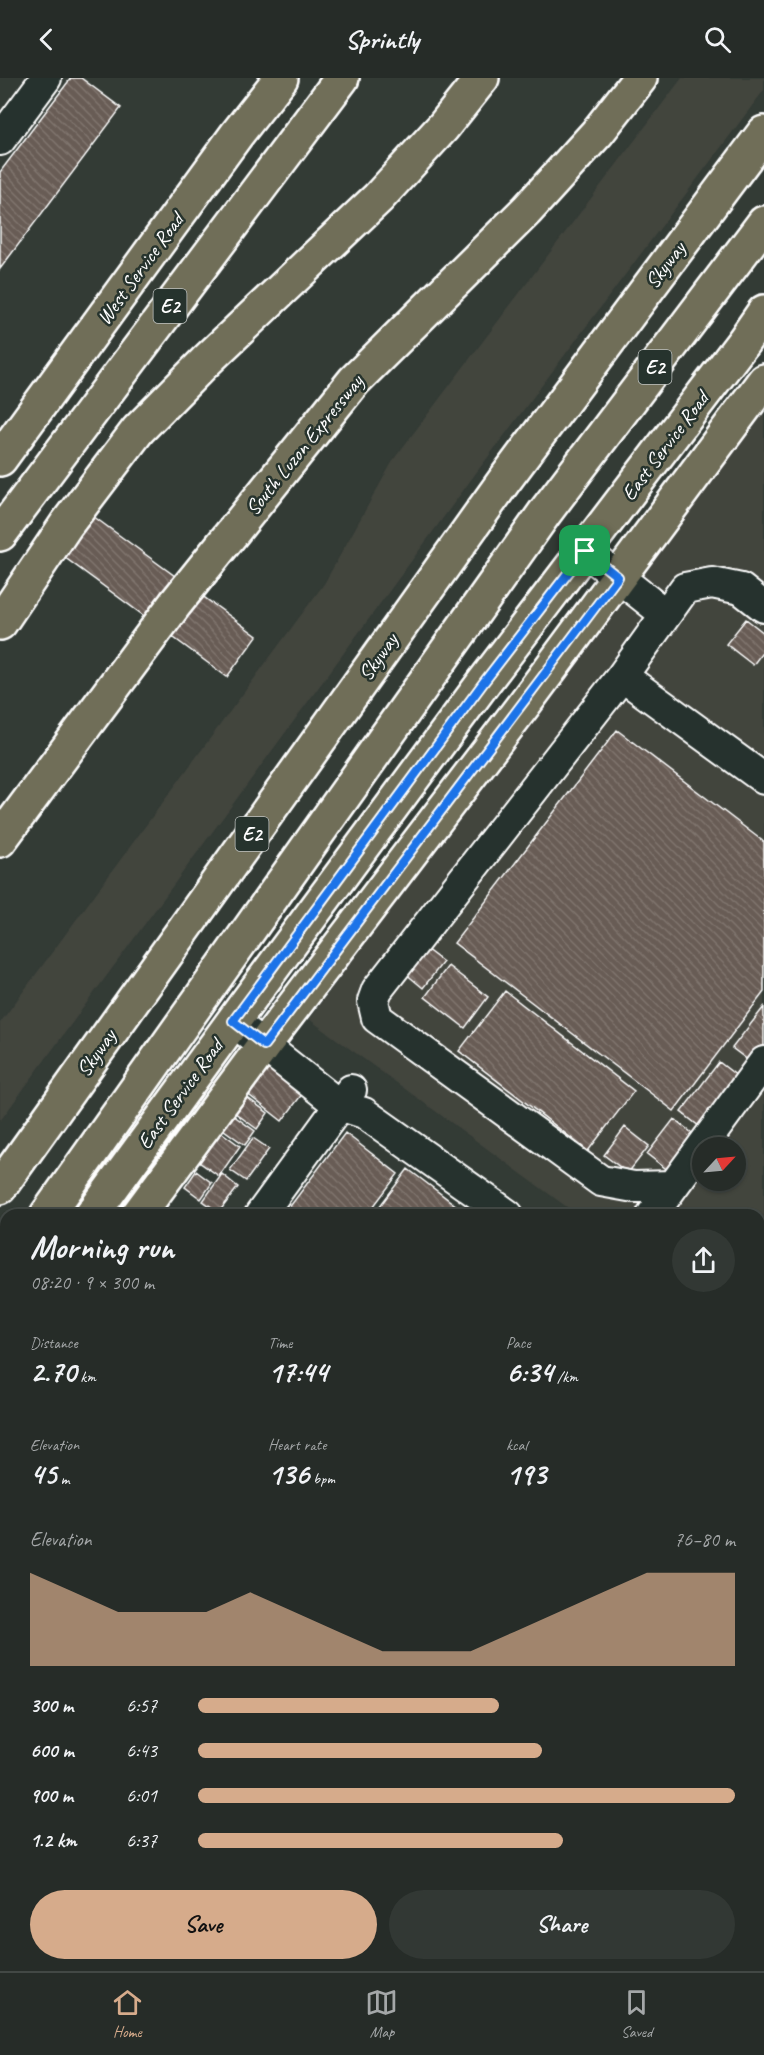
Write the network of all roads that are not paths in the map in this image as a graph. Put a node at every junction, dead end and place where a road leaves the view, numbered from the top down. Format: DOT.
graph roads {
  1 [pos="46,78"];
  2 [pos="281,78"];
  3 [pos="342,78"];
  4 [pos="482,78"];
  5 [pos="640,78"];
  6 [pos="764,133"];
  7 [pos="0,140"];
  8 [pos="764,223"];
  9 [pos="764,312"];
  10 [pos="764,381"];
  11 [pos="0,459"];
  12 [pos="0,534"];
  13 [pos="585,551"];
  14 [pos="618,577"];
  15 [pos="764,607"];
  16 [pos="665,614"];
  17 [pos="0,622"];
  18 [pos="622,676"];
  19 [pos="764,779"];
  20 [pos="0,840"];
  21 [pos="239,1013"];
  22 [pos="270,1037"];
  23 [pos="764,1062"];
  24 [pos="351,1102"];
  25 [pos="672,1186"];
  26 [pos="0,1187"];
  27 [pos="51,1209"];
  28 [pos="96,1209"];
  29 [pos="142,1209"];
  30 [pos="265,1209"];
  31 [pos="500,1209"];
  32 [pos="656,1209"];
  1 -- 7 [label="street"];
  2 -- 11 [label="main road, West Service Road"];
  3 -- 12 [label="main road, E2"];
  4 -- 17 [label="main road"];
  5 -- 20 [label="main road, South Luzon Expressway"];
  6 -- 26 [label="main road, Skyway / E2"];
  8 -- 27 [label="main road, E2"];
  9 -- 13 [label="main road, East Service Road"];
  10 -- 14 [label="main road, East Service Road"];
  13 -- 14 [label="street"];
  13 -- 21 [label="main road, East Service Road"];
  14 -- 16 [label="street"];
  14 -- 22 [label="main road, East Service Road"];
  15 -- 16 [label="street"];
  16 -- 18 [label="street"];
  18 -- 19 [label="street"];
  18 -- 25 [label="street"];
  21 -- 22 [label="street"];
  21 -- 28 [label="main road, East Service Road"];
  22 -- 24 [label="street"];
  22 -- 29 [label="main road, East Service Road"];
  23 -- 25 [label="street"];
  24 -- 30 [label="street"];
  24 -- 31 [label="street"];
  25 -- 32 [label="street"];
}
